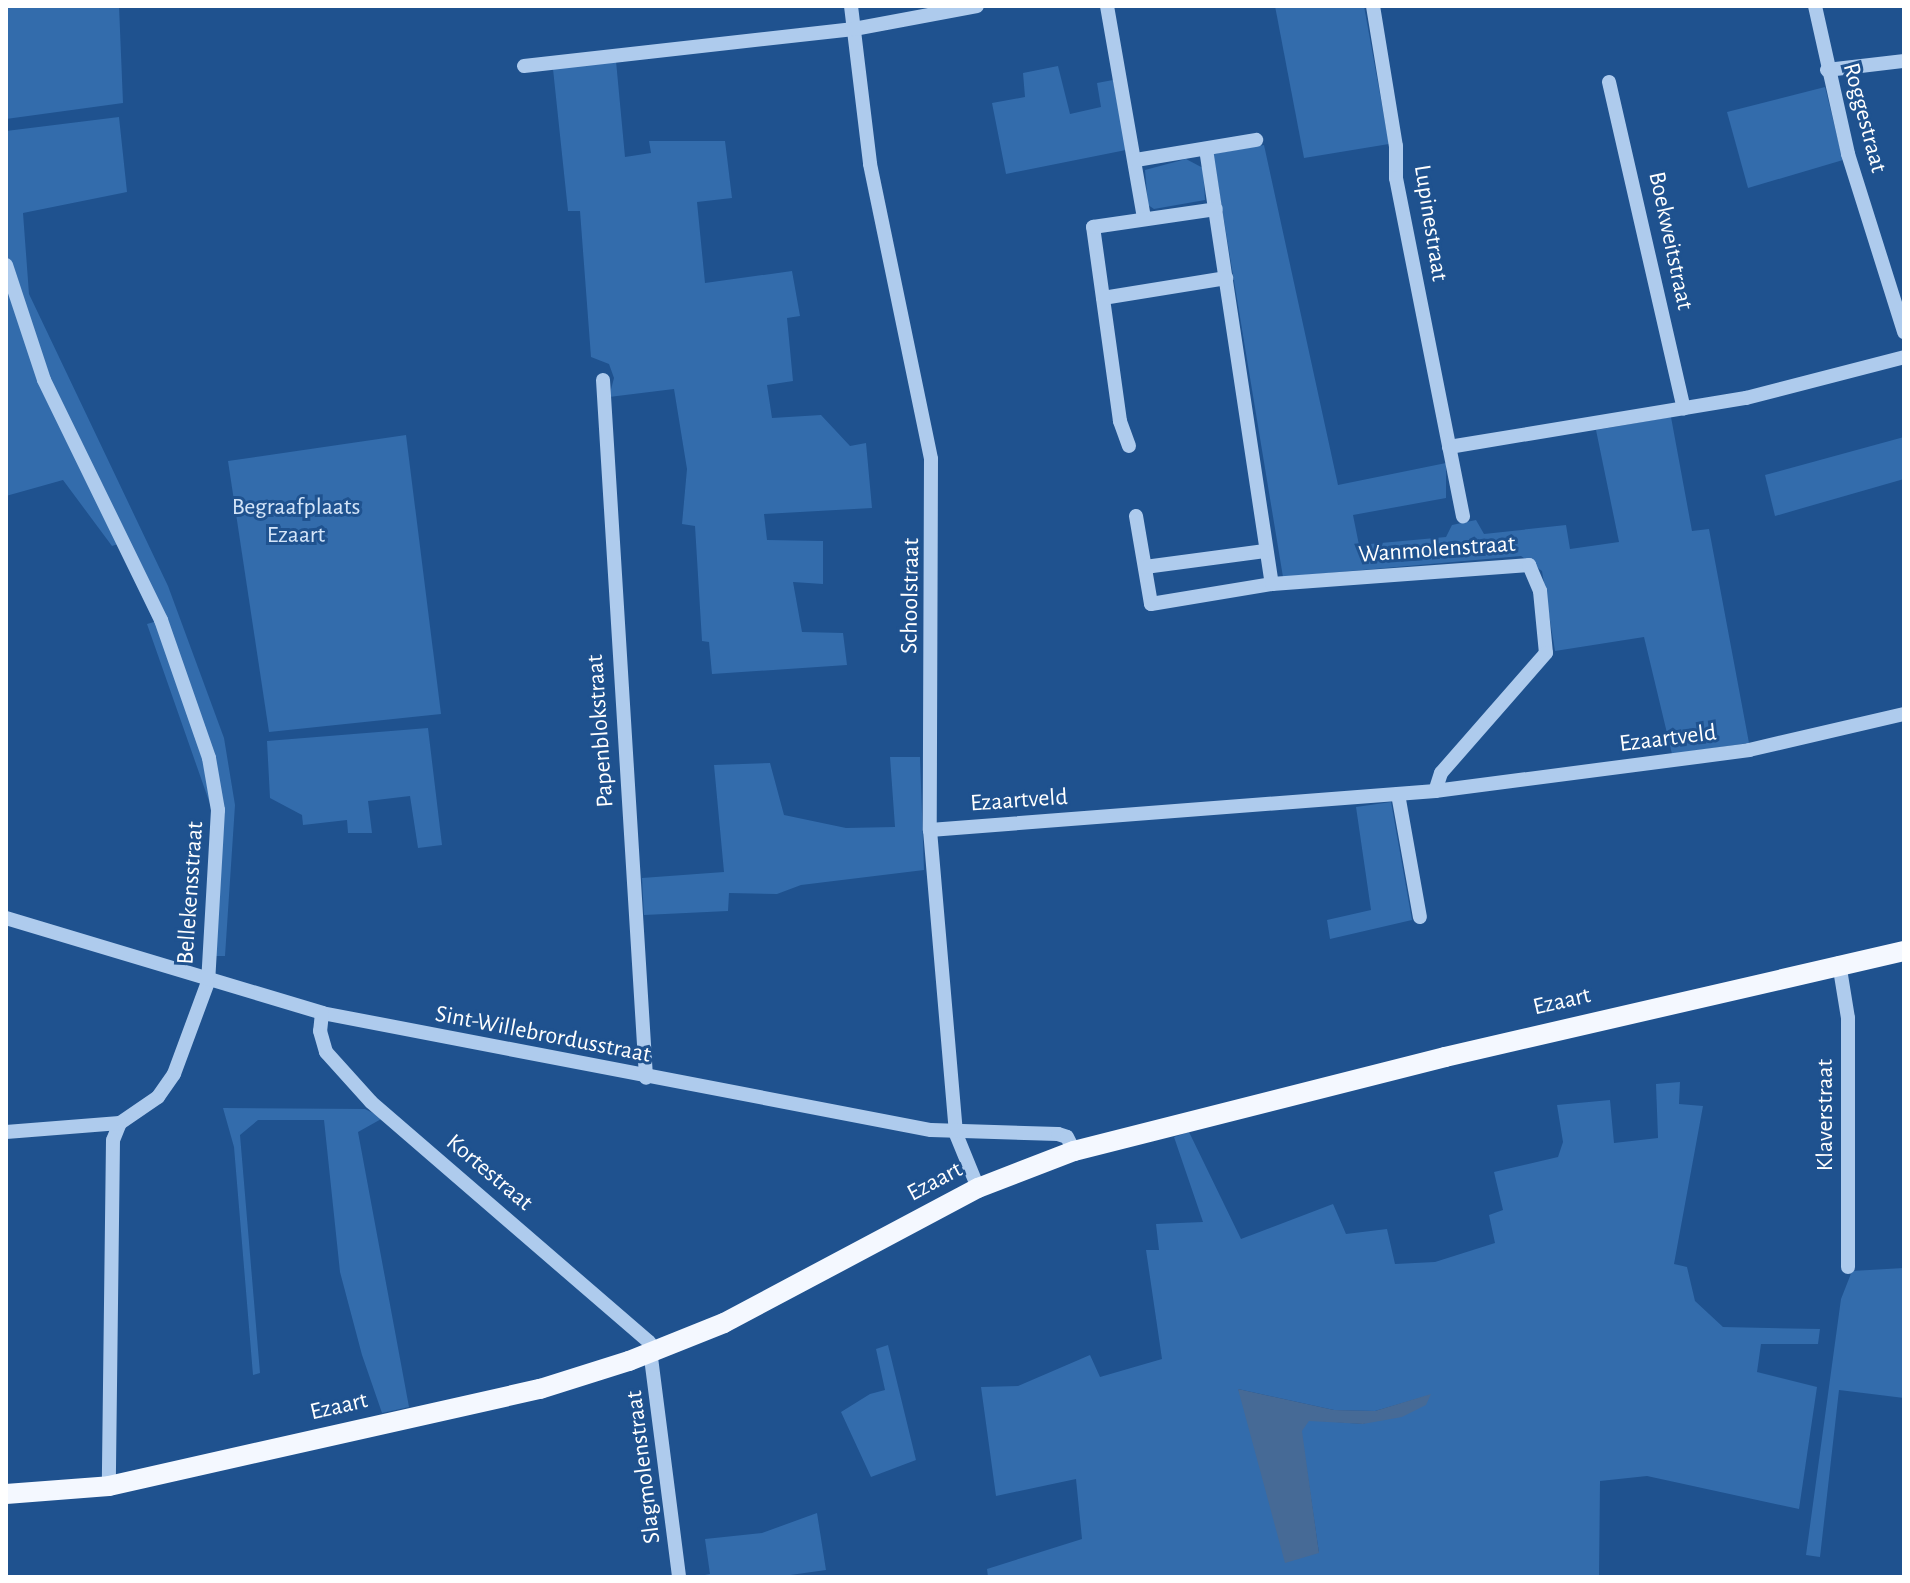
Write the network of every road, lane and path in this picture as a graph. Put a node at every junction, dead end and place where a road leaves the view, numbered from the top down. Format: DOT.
graph roads {
  1 [pos="851,6"];
  2 [pos="977,6"];
  3 [pos="1107,6"];
  4 [pos="1373,6"];
  5 [pos="1815,6"];
  6 [pos="854,29"];
  7 [pos="1904,61"];
  8 [pos="524,66"];
  9 [pos="1827,70"];
  10 [pos="1609,82"];
  11 [pos="1256,140"];
  12 [pos="1206,149"];
  13 [pos="1136,160"];
  14 [pos="1216,209"];
  15 [pos="1144,219"];
  16 [pos="6,265"];
  17 [pos="1226,278"];
  18 [pos="1103,298"];
  19 [pos="1904,332"];
  20 [pos="1904,357"];
  21 [pos="603,380"];
  22 [pos="1684,409"];
  23 [pos="1129,446"];
  24 [pos="1449,447"];
  25 [pos="1136,516"];
  26 [pos="1463,516"];
  27 [pos="1265,551"];
  28 [pos="1145,567"];
  29 [pos="1272,584"];
  30 [pos="1904,714"];
  31 [pos="1435,791"];
  32 [pos="1398,794"];
  33 [pos="930,830"];
  34 [pos="1420,917"];
  35 [pos="6,918"];
  36 [pos="1904,951"];
  37 [pos="1839,963"];
  38 [pos="208,982"];
  39 [pos="322,1013"];
  40 [pos="646,1078"];
  41 [pos="120,1123"];
  42 [pos="6,1132"];
  43 [pos="956,1134"];
  44 [pos="1074,1151"];
  45 [pos="978,1188"];
  46 [pos="1848,1267"];
  47 [pos="653,1352"];
  48 [pos="109,1486"];
  49 [pos="6,1494"];
  50 [pos="679,1577"];
  1 -- 6 [label="street, Schoolstraat"];
  2 -- 6 [label="street"];
  3 -- 13 [label="street"];
  4 -- 24 [label="street, Lupinestraat"];
  5 -- 9 [label="street, Roggestraat"];
  6 -- 8 [label="street"];
  6 -- 33 [label="street, Schoolstraat"];
  7 -- 9 [label="street"];
  9 -- 19 [label="street, Roggestraat"];
  10 -- 22 [label="street, Boekweitstraat"];
  11 -- 12 [label="street"];
  12 -- 13 [label="street"];
  12 -- 14 [label="street"];
  13 -- 15 [label="street"];
  14 -- 15 [label="street"];
  14 -- 17 [label="street"];
  15 -- 18 [label="street"];
  16 -- 38 [label="street, Bellekensstraat"];
  17 -- 18 [label="street"];
  17 -- 27 [label="street"];
  18 -- 23 [label="street"];
  20 -- 22 [label="street"];
  21 -- 40 [label="street, Papenblokstraat"];
  22 -- 24 [label="street"];
  24 -- 26 [label="street, Lupinestraat"];
  25 -- 28 [label="street, Wanmolenstraat"];
  27 -- 28 [label="street"];
  27 -- 29 [label="street"];
  28 -- 29 [label="street, Wanmolenstraat"];
  29 -- 31 [label="street, Wanmolenstraat"];
  30 -- 31 [label="street, Ezaartveld"];
  31 -- 32 [label="street, Ezaartveld"];
  32 -- 33 [label="street, Ezaartveld"];
  32 -- 34 [label="street"];
  33 -- 43 [label="street, Schoolstraat"];
  35 -- 38 [label="street, Sint-Willebrordusstraat"];
  36 -- 37 [label="main road, Ezaart"];
  37 -- 44 [label="main road, Ezaart"];
  37 -- 46 [label="street, Klaverstraat"];
  38 -- 39 [label="street, Sint-Willebrordusstraat"];
  38 -- 41 [label="street, Bellekensstraat"];
  39 -- 40 [label="street, Sint-Willebrordusstraat"];
  39 -- 47 [label="street, Kortestraat"];
  40 -- 43 [label="street, Sint-Willebrordusstraat"];
  41 -- 42 [label="street"];
  41 -- 48 [label="street"];
  43 -- 44 [label="street, Sint-Willebrordusstraat"];
  43 -- 45 [label="street, Schoolstraat"];
  44 -- 45 [label="main road, Ezaart"];
  45 -- 47 [label="main road, Ezaart"];
  47 -- 48 [label="main road, Ezaart"];
  47 -- 50 [label="street, Slagmolenstraat"];
  48 -- 49 [label="main road, Ezaart"];
}
